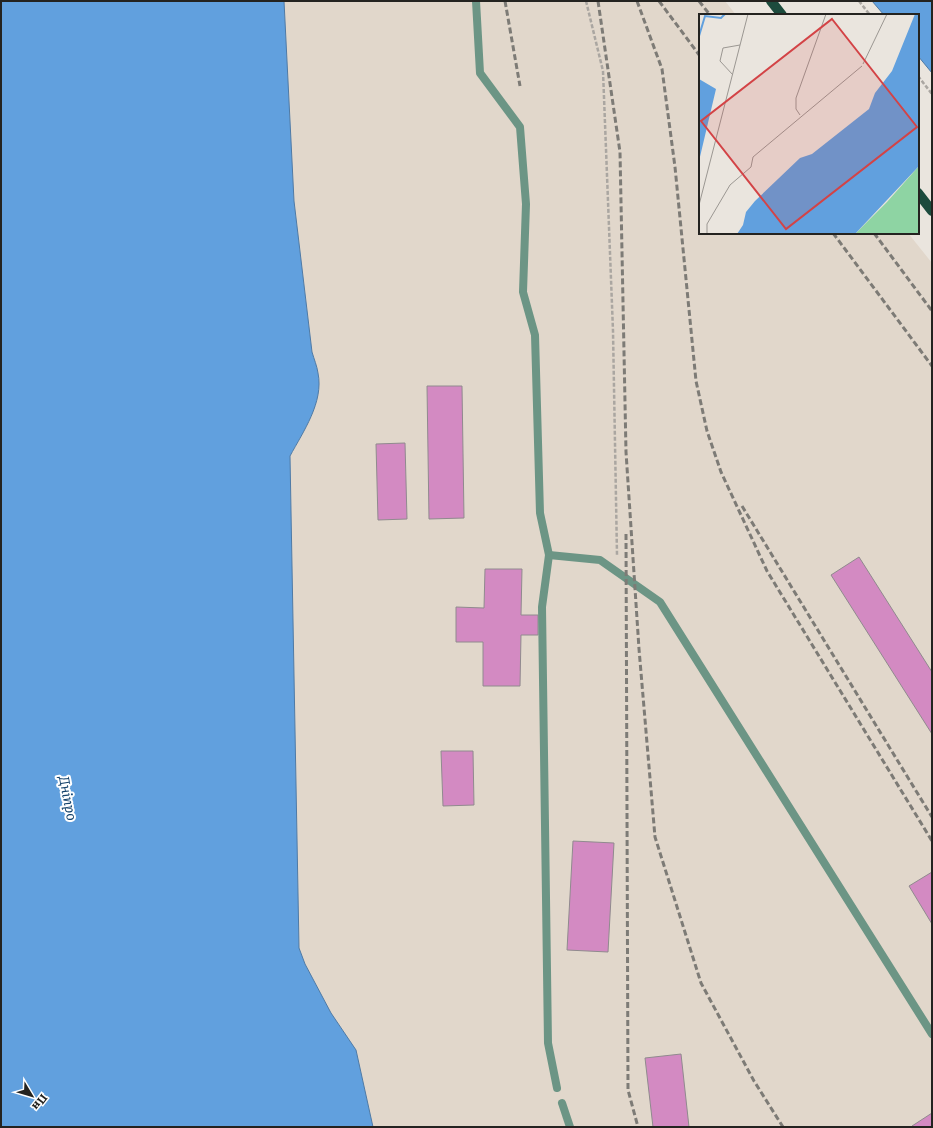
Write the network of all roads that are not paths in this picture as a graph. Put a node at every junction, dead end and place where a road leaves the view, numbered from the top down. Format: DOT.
graph roads {
  1 [pos="476,1"];
  2 [pos="771,1"];
  3 [pos="781,14"];
  4 [pos="919,194"];
  5 [pos="932,211"];
  6 [pos="549,555"];
  7 [pos="932,1034"];
  8 [pos="558,1088"];
  9 [pos="562,1103"];
  10 [pos="570,1127"];
  1 -- 6 [label="lane"];
  2 -- 3 [label="main road"];
  4 -- 5 [label="main road"];
  6 -- 7 [label="lane"];
  6 -- 8 [label="lane"];
  9 -- 10 [label="lane"];
}
